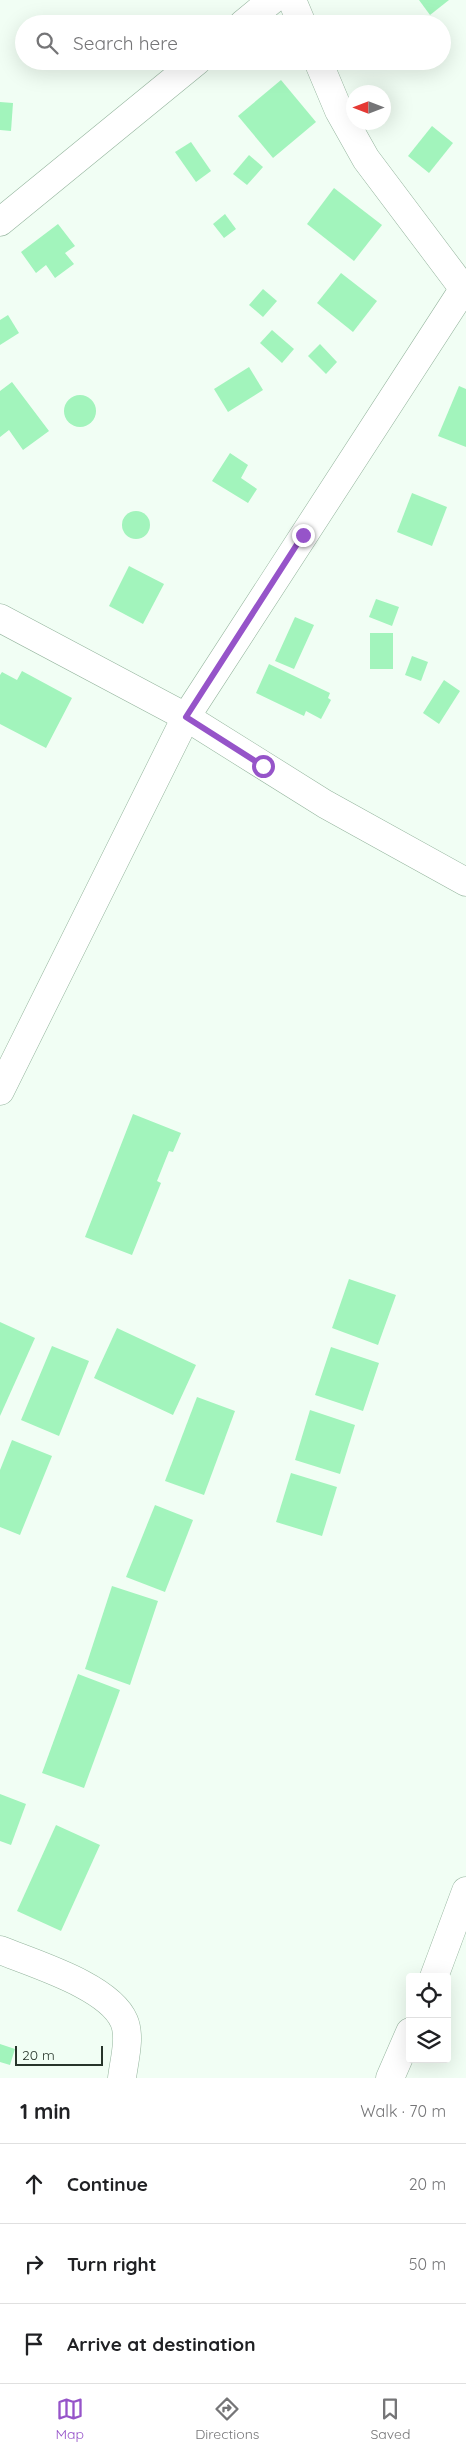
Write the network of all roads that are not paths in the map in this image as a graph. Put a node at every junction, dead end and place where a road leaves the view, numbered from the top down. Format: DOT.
graph roads {
  1 [pos="272,0"];
  2 [pos="292,0"];
  3 [pos="254,15"];
  4 [pos="298,15"];
  5 [pos="186,70"];
  6 [pos="322,70"];
  7 [pos="0,222"];
  8 [pos="464,287"];
  9 [pos="0,618"];
  10 [pos="186,717"];
  11 [pos="466,882"];
  12 [pos="0,1091"];
  13 [pos="466,1891"];
  14 [pos="0,1950"];
  15 [pos="435,1973"];
  16 [pos="406,2041"];
  17 [pos="122,2078"];
  18 [pos="390,2078"];
  1 -- 3 [label="street"];
  2 -- 4 [label="street"];
  5 -- 7 [label="street"];
  6 -- 8 [label="street"];
  8 -- 10 [label="street"];
  9 -- 10 [label="street"];
  10 -- 11 [label="street"];
  10 -- 12 [label="street"];
  13 -- 15 [label="street"];
  14 -- 17 [label="street"];
  16 -- 18 [label="street"];
}
